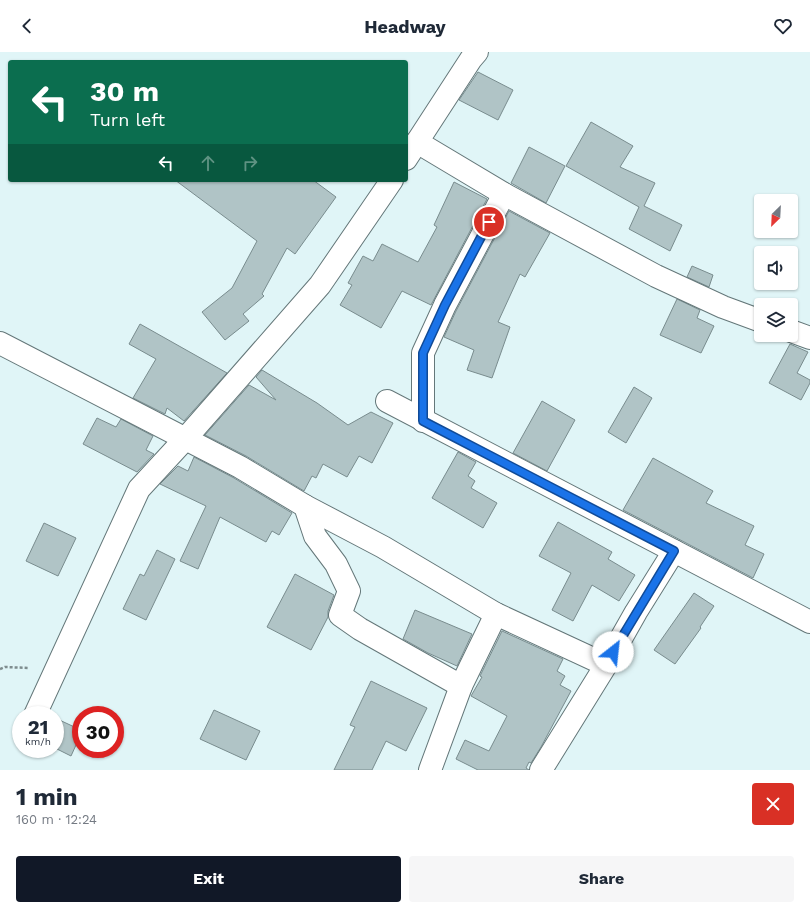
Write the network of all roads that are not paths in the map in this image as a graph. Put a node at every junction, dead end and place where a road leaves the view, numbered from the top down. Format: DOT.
graph roads {
  1 [pos="477,52"];
  2 [pos="411,150"];
  3 [pos="391,182"];
  4 [pos="504,194"];
  5 [pos="754,318"];
  6 [pos="798,334"];
  7 [pos="810,338"];
  8 [pos="0,343"];
  9 [pos="387,401"];
  10 [pos="423,421"];
  11 [pos="186,438"];
  12 [pos="305,506"];
  13 [pos="674,551"];
  14 [pos="496,614"];
  15 [pos="810,622"];
  16 [pos="606,665"];
  17 [pos="462,686"];
  18 [pos="39,706"];
  19 [pos="430,770"];
  20 [pos="541,770"];
  1 -- 2 [label="street"];
  2 -- 4 [label="street"];
  3 -- 11 [label="street"];
  4 -- 5 [label="street"];
  4 -- 10 [label="street"];
  6 -- 7 [label="street"];
  8 -- 11 [label="street"];
  9 -- 10 [label="street"];
  10 -- 13 [label="street"];
  11 -- 12 [label="street"];
  11 -- 18 [label="street"];
  12 -- 14 [label="street"];
  12 -- 17 [label="street"];
  13 -- 15 [label="street"];
  13 -- 16 [label="street"];
  14 -- 16 [label="street"];
  14 -- 17 [label="street"];
  16 -- 20 [label="street"];
  17 -- 19 [label="street"];
}
